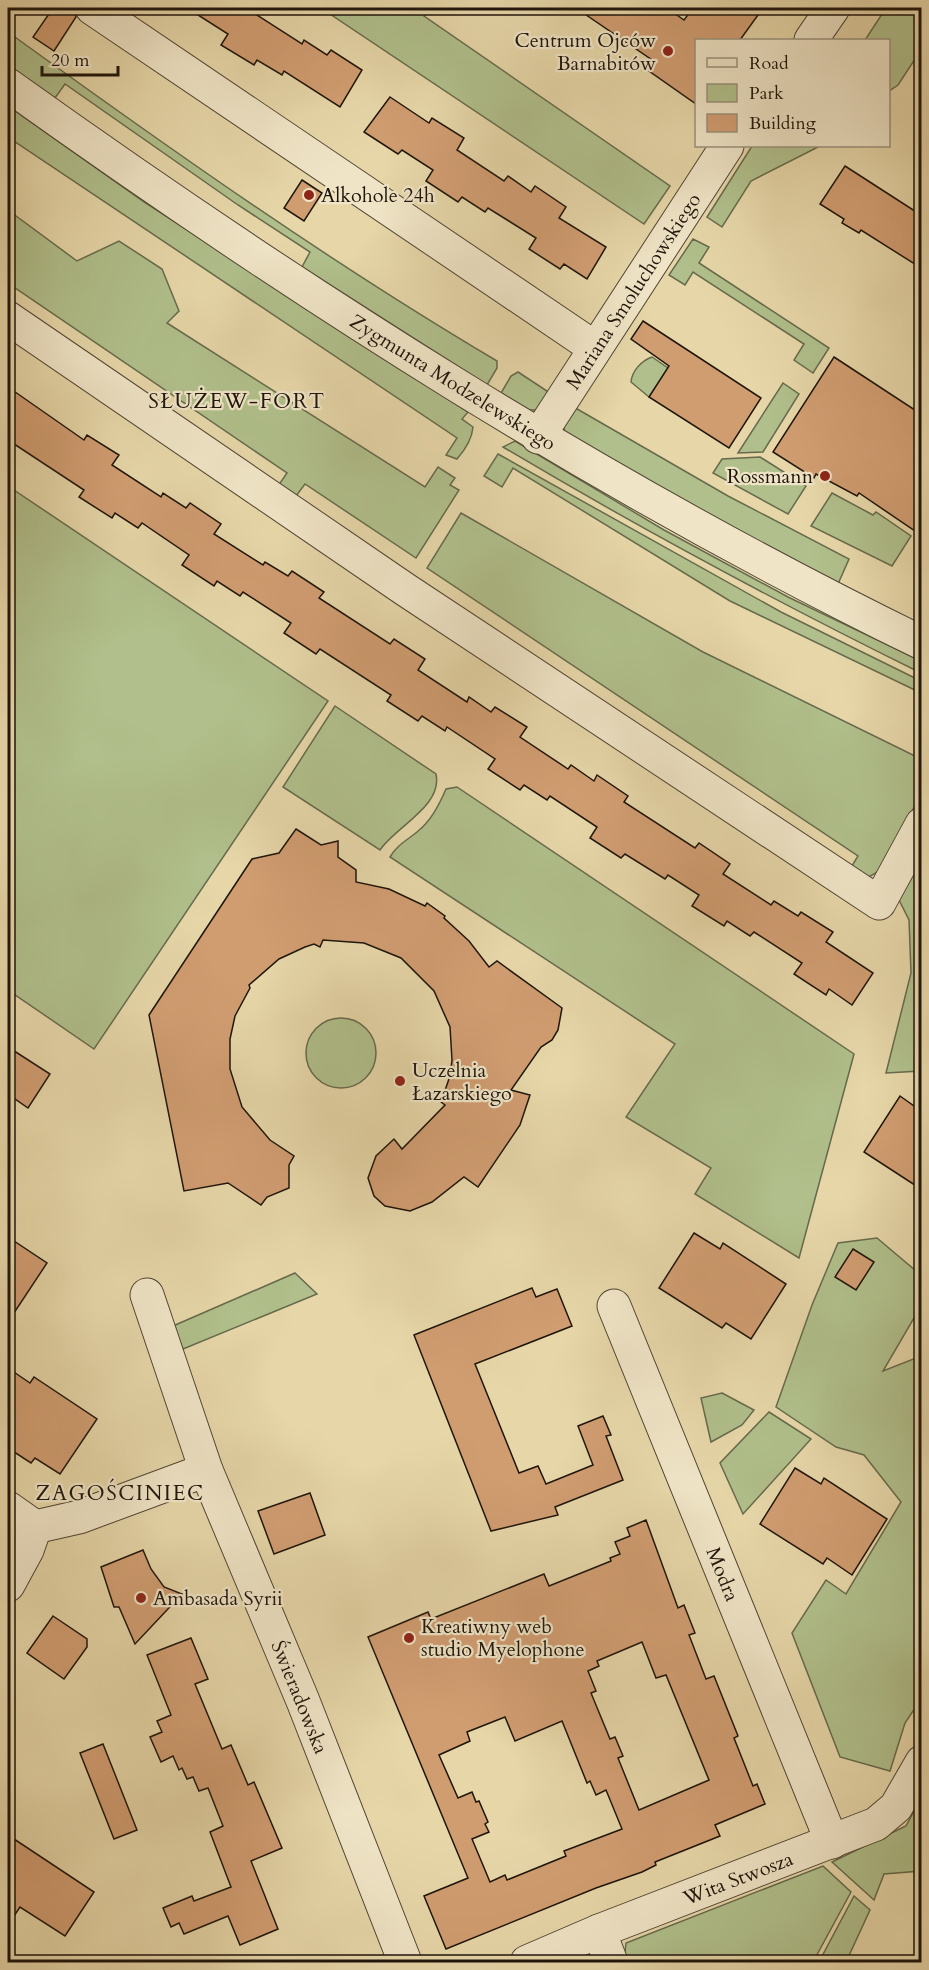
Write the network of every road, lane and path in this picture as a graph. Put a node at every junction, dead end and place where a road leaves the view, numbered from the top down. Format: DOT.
graph roads {
  1 [pos="92,8"];
  2 [pos="832,8"];
  3 [pos="812,39"];
  4 [pos="8,85"];
  5 [pos="726,147"];
  6 [pos="8,318"];
  7 [pos="596,348"];
  8 [pos="538,437"];
  9 [pos="921,643"];
  10 [pos="921,824"];
  11 [pos="147,1295"];
  12 [pos="614,1306"];
  13 [pos="206,1470"];
  14 [pos="8,1508"];
  15 [pos="34,1527"];
  16 [pos="8,1585"];
  17 [pos="921,1762"];
  18 [pos="832,1842"];
  19 [pos="599,1931"];
  20 [pos="405,1962"];
  21 [pos="528,1962"];
  22 [pos="611,1962"];
  1 -- 7 [label="street"];
  2 -- 3 [label="street"];
  4 -- 8 [label="street, Zygmunta Modzelewskiego"];
  5 -- 7 [label="street, Mariana Smoluchowskiego"];
  6 -- 10 [label="street"];
  7 -- 8 [label="street, Mariana Smoluchowskiego"];
  8 -- 9 [label="street, Zygmunta Modzelewskiego"];
  11 -- 13 [label="street, Świeradowska"];
  12 -- 18 [label="street, Modra"];
  13 -- 15 [label="street"];
  13 -- 20 [label="street, Świeradowska"];
  14 -- 15 [label="street"];
  15 -- 16 [label="street"];
  17 -- 18 [label="street, Wita Stwosza"];
  18 -- 19 [label="street, Wita Stwosza"];
  19 -- 21 [label="street, Wita Stwosza"];
  19 -- 22 [label="street"];
}
